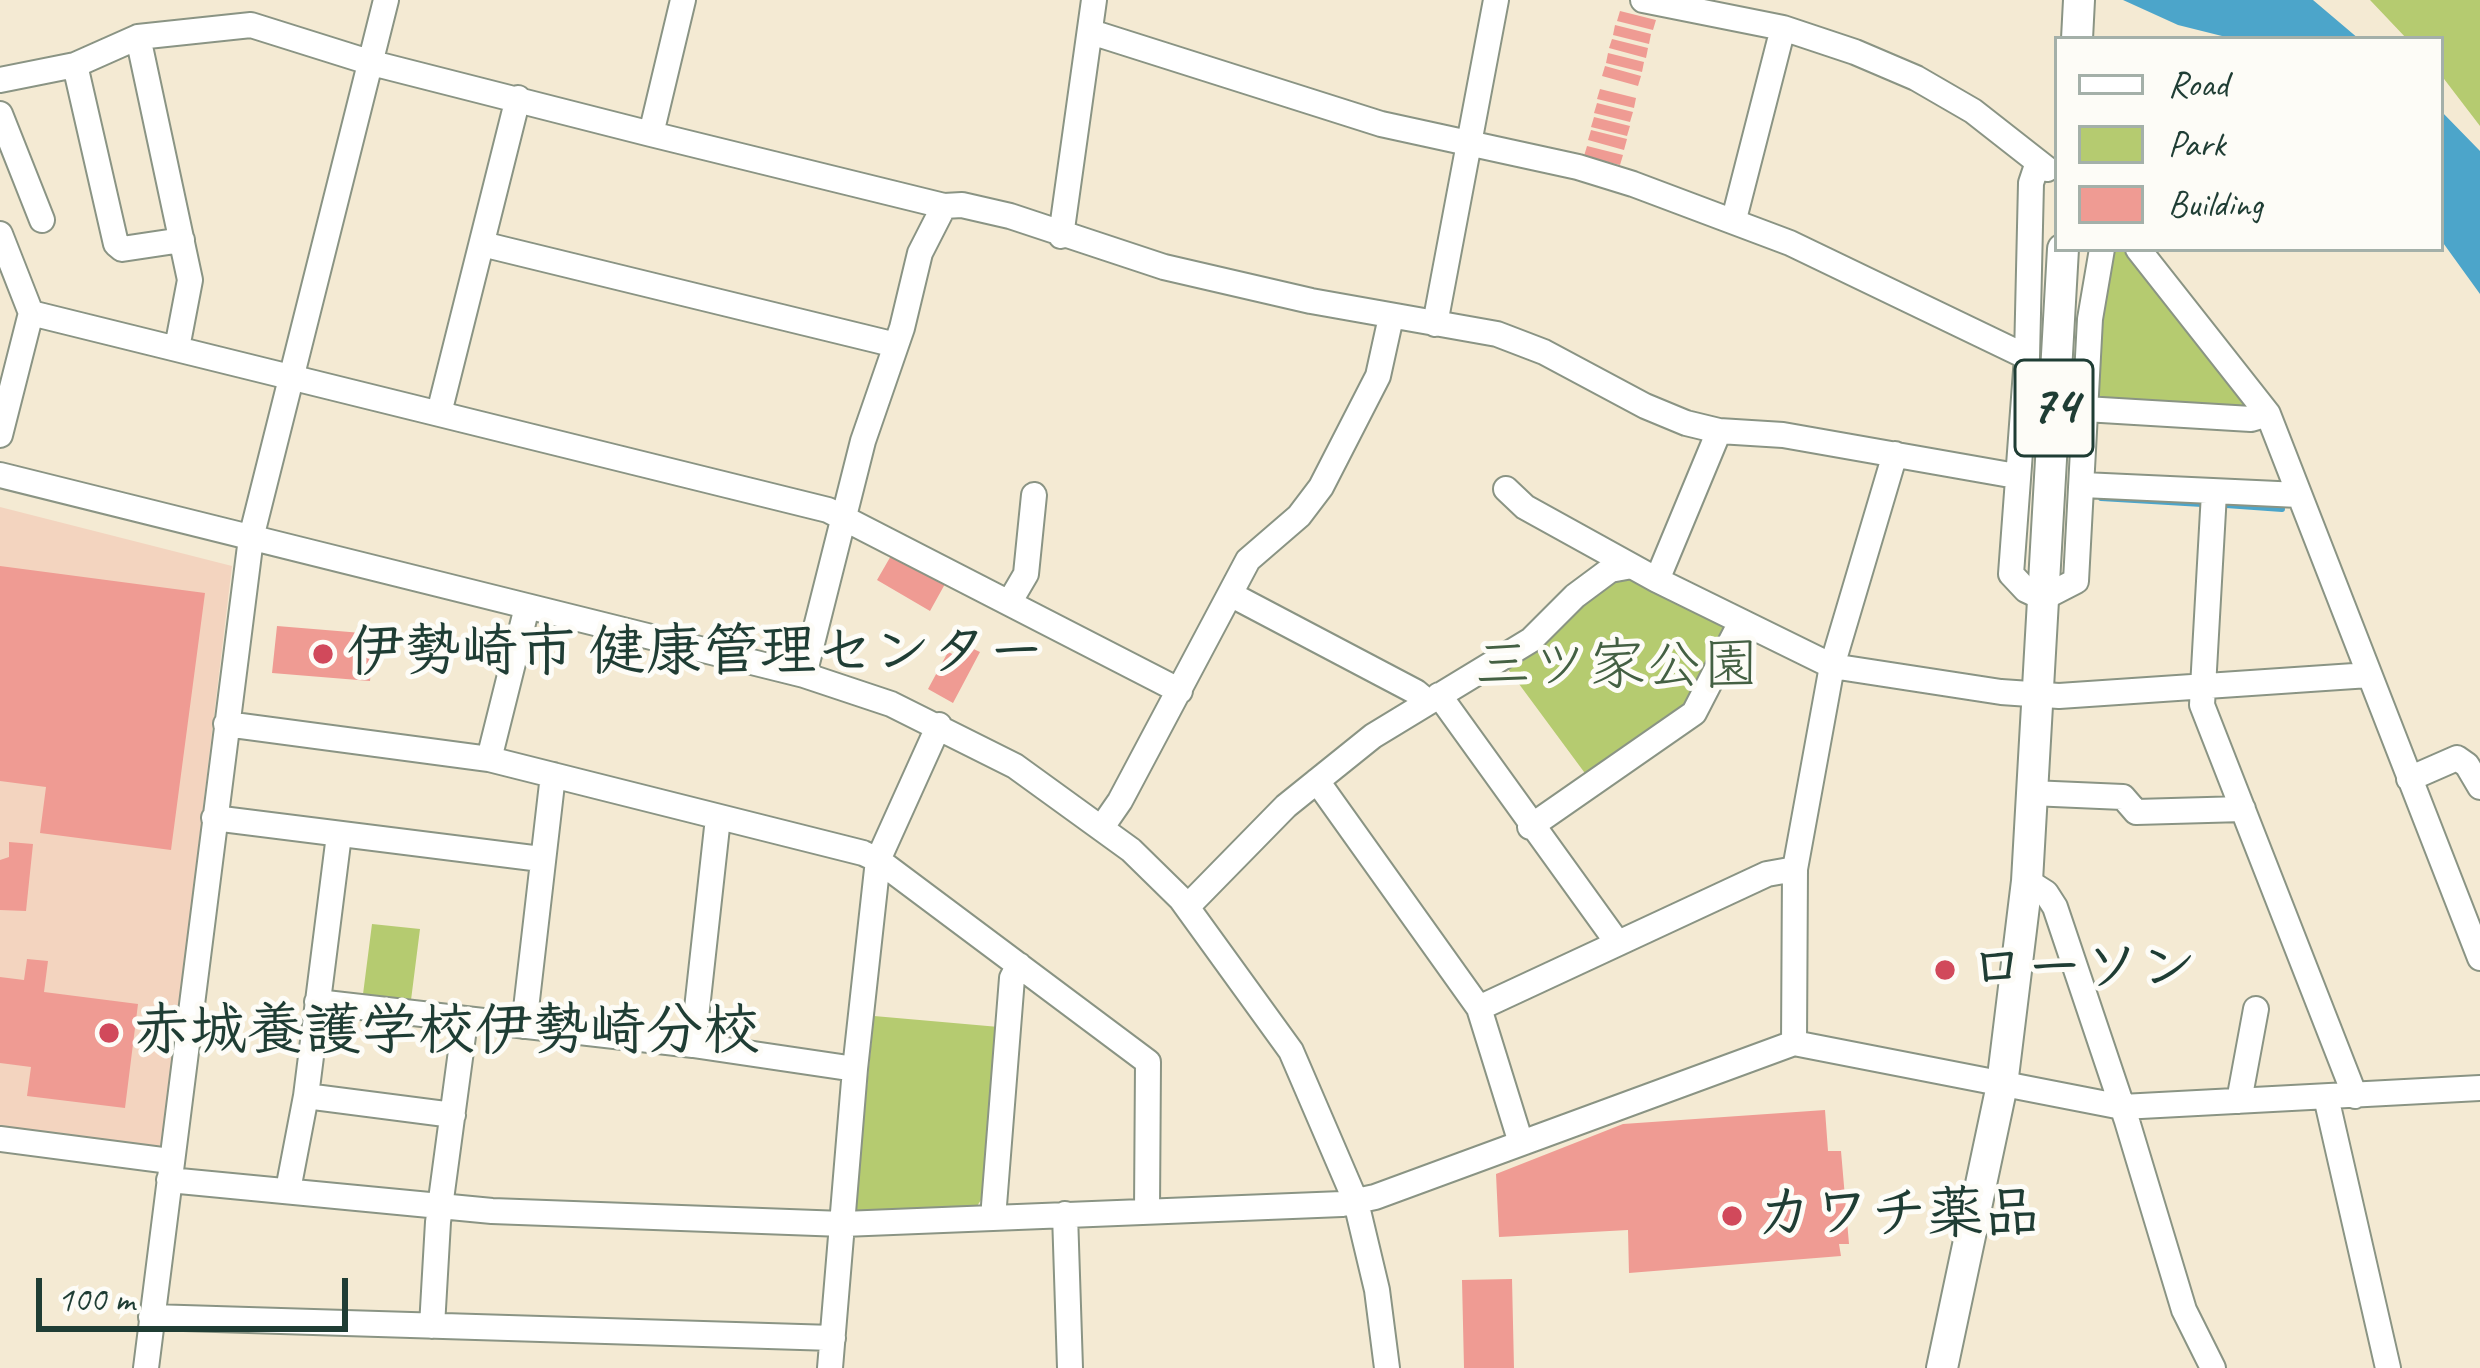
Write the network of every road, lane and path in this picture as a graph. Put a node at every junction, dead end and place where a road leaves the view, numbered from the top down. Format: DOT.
graph roads {
  1 [pos="386,0"];
  2 [pos="683,0"];
  3 [pos="1094,0"];
  4 [pos="1496,0"];
  5 [pos="1643,0"];
  6 [pos="2079,0"];
  7 [pos="1783,28"];
  8 [pos="1091,32"];
  9 [pos="2077,36"];
  10 [pos="138,37"];
  11 [pos="372,63"];
  12 [pos="75,65"];
  13 [pos="0,80"];
  14 [pos="518,98"];
  15 [pos="0,114"];
  16 [pos="651,134"];
  17 [pos="1470,143"];
  18 [pos="944,206"];
  19 [pos="1734,219"];
  20 [pos="42,220"];
  21 [pos="0,234"];
  22 [pos="1061,236"];
  23 [pos="182,240"];
  24 [pos="482,244"];
  25 [pos="2063,252"];
  26 [pos="2101,252"];
  27 [pos="2140,252"];
  28 [pos="31,313"];
  29 [pos="1391,317"];
  30 [pos="1435,324"];
  31 [pos="896,346"];
  32 [pos="177,348"];
  33 [pos="2026,357"];
  34 [pos="290,377"];
  35 [pos="2085,409"];
  36 [pos="439,413"];
  37 [pos="2268,414"];
  38 [pos="1719,431"];
  39 [pos="0,434"];
  40 [pos="1895,454"];
  41 [pos="0,476"];
  42 [pos="2016,476"];
  43 [pos="2083,485"];
  44 [pos="1506,489"];
  45 [pos="2214,493"];
  46 [pos="1034,495"];
  47 [pos="2299,495"];
  48 [pos="842,516"];
  49 [pos="250,538"];
  50 [pos="1632,566"];
  51 [pos="1657,580"];
  52 [pos="2044,583"];
  53 [pos="1230,593"];
  54 [pos="1009,603"];
  55 [pos="527,607"];
  56 [pos="1741,622"];
  57 [pos="1832,667"];
  58 [pos="804,675"];
  59 [pos="2368,675"];
  60 [pos="2201,686"];
  61 [pos="1180,691"];
  62 [pos="2036,695"];
  63 [pos="1434,699"];
  64 [pos="226,724"];
  65 [pos="939,725"];
  66 [pos="489,758"];
  67 [pos="553,776"];
  68 [pos="2409,779"];
  69 [pos="1317,781"];
  70 [pos="2480,787"];
  71 [pos="2031,793"];
  72 [pos="2243,809"];
  73 [pos="214,818"];
  74 [pos="718,818"];
  75 [pos="1530,826"];
  76 [pos="1102,827"];
  77 [pos="340,835"];
  78 [pos="542,860"];
  79 [pos="878,860"];
  80 [pos="1795,869"];
  81 [pos="2027,881"];
  82 [pos="1187,906"];
  83 [pos="1617,943"];
  84 [pos="2480,958"];
  85 [pos="1019,965"];
  86 [pos="317,1002"];
  87 [pos="1478,1008"];
  88 [pos="2256,1009"];
  89 [pos="465,1021"];
  90 [pos="524,1026"];
  91 [pos="1794,1043"];
  92 [pos="693,1045"];
  93 [pos="855,1069"];
  94 [pos="2002,1085"];
  95 [pos="2480,1088"];
  96 [pos="306,1096"];
  97 [pos="2355,1096"];
  98 [pos="2326,1097"];
  99 [pos="2240,1101"];
  100 [pos="2122,1106"];
  101 [pos="453,1114"];
  102 [pos="0,1139"];
  103 [pos="1521,1143"];
  104 [pos="170,1170"];
  105 [pos="288,1190"];
  106 [pos="1356,1202"];
  107 [pos="440,1207"];
  108 [pos="1147,1210"];
  109 [pos="1065,1214"];
  110 [pos="993,1218"];
  111 [pos="843,1224"];
  112 [pos="151,1317"];
  113 [pos="432,1326"];
  114 [pos="833,1337"];
  115 [pos="146,1368"];
  116 [pos="830,1368"];
  117 [pos="1070,1368"];
  118 [pos="1387,1368"];
  119 [pos="1942,1368"];
  120 [pos="2213,1368"];
  121 [pos="2388,1368"];
  1 -- 11 [label="street"];
  2 -- 16 [label="street"];
  3 -- 8 [label="street"];
  4 -- 17 [label="street"];
  5 -- 7 [label="street"];
  6 -- 9 [label="main road"];
  7 -- 19 [label="street"];
  7 -- 33 [label="street"];
  8 -- 17 [label="street"];
  8 -- 22 [label="street"];
  10 -- 11 [label="street"];
  10 -- 12 [label="street"];
  10 -- 23 [label="street"];
  11 -- 14 [label="street"];
  11 -- 34 [label="street"];
  12 -- 13 [label="street"];
  12 -- 23 [label="street"];
  14 -- 16 [label="street"];
  14 -- 24 [label="street"];
  15 -- 20 [label="street"];
  16 -- 18 [label="street"];
  17 -- 19 [label="street"];
  17 -- 30 [label="street"];
  18 -- 22 [label="street"];
  18 -- 31 [label="street"];
  19 -- 33 [label="street"];
  21 -- 28 [label="street"];
  22 -- 29 [label="street"];
  23 -- 32 [label="street"];
  24 -- 31 [label="street"];
  24 -- 36 [label="street"];
  25 -- 52 [label="main road, 74"];
  26 -- 35 [label="street"];
  27 -- 37 [label="street"];
  28 -- 32 [label="street"];
  28 -- 39 [label="street"];
  29 -- 30 [label="street"];
  29 -- 53 [label="street"];
  30 -- 38 [label="street"];
  31 -- 48 [label="street"];
  32 -- 34 [label="street"];
  33 -- 42 [label="street"];
  34 -- 36 [label="street"];
  34 -- 49 [label="street"];
  35 -- 37 [label="street"];
  35 -- 43 [label="street"];
  36 -- 48 [label="street"];
  37 -- 47 [label="street"];
  38 -- 40 [label="street"];
  38 -- 51 [label="street"];
  40 -- 42 [label="street"];
  40 -- 57 [label="street"];
  41 -- 49 [label="street"];
  42 -- 52 [label="street"];
  43 -- 45 [label="street"];
  43 -- 52 [label="street"];
  44 -- 50 [label="street"];
  45 -- 47 [label="street"];
  45 -- 60 [label="street"];
  46 -- 54 [label="street"];
  47 -- 59 [label="street"];
  48 -- 54 [label="street"];
  48 -- 58 [label="street"];
  49 -- 55 [label="street"];
  49 -- 64 [label="street"];
  50 -- 51 [label="street"];
  50 -- 63 [label="street"];
  51 -- 56 [label="street"];
  52 -- 62 [label="main road, 74"];
  53 -- 61 [label="street"];
  53 -- 63 [label="street"];
  54 -- 61 [label="street"];
  55 -- 58 [label="street"];
  55 -- 66 [label="street"];
  56 -- 57 [label="street"];
  56 -- 75 [label="street"];
  57 -- 62 [label="street"];
  57 -- 80 [label="street"];
  58 -- 65 [label="street"];
  59 -- 60 [label="street"];
  59 -- 68 [label="street"];
  60 -- 62 [label="street"];
  60 -- 72 [label="street"];
  61 -- 76 [label="street"];
  62 -- 71 [label="main road, 74"];
  63 -- 69 [label="street"];
  63 -- 75 [label="street"];
  64 -- 66 [label="street"];
  64 -- 73 [label="street"];
  65 -- 76 [label="street"];
  65 -- 79 [label="street"];
  66 -- 67 [label="street"];
  67 -- 74 [label="street"];
  67 -- 78 [label="street"];
  68 -- 70 [label="street"];
  68 -- 84 [label="street"];
  69 -- 82 [label="street"];
  69 -- 87 [label="street"];
  71 -- 72 [label="street"];
  71 -- 81 [label="main road, 74"];
  72 -- 97 [label="street"];
  73 -- 77 [label="street"];
  73 -- 104 [label="street"];
  74 -- 79 [label="street"];
  74 -- 92 [label="street"];
  75 -- 83 [label="street"];
  76 -- 82 [label="street"];
  77 -- 78 [label="street"];
  77 -- 86 [label="street"];
  78 -- 90 [label="street"];
  79 -- 85 [label="street"];
  79 -- 93 [label="street"];
  80 -- 83 [label="street"];
  80 -- 91 [label="street"];
  81 -- 94 [label="main road, 74"];
  81 -- 100 [label="street"];
  82 -- 106 [label="street"];
  83 -- 87 [label="street"];
  85 -- 108 [label="street"];
  85 -- 110 [label="street"];
  86 -- 89 [label="street"];
  86 -- 96 [label="street"];
  87 -- 103 [label="street"];
  88 -- 99 [label="street"];
  89 -- 90 [label="street"];
  89 -- 101 [label="street"];
  90 -- 92 [label="street"];
  91 -- 94 [label="street"];
  91 -- 103 [label="street"];
  92 -- 93 [label="street"];
  93 -- 111 [label="street"];
  94 -- 100 [label="street"];
  94 -- 119 [label="main road, 74"];
  95 -- 97 [label="street"];
  96 -- 101 [label="street"];
  96 -- 105 [label="street"];
  97 -- 98 [label="street"];
  98 -- 99 [label="street"];
  98 -- 121 [label="street"];
  99 -- 100 [label="street"];
  100 -- 120 [label="street"];
  101 -- 107 [label="street"];
  102 -- 104 [label="street"];
  103 -- 106 [label="street"];
  104 -- 105 [label="street"];
  104 -- 112 [label="street"];
  105 -- 107 [label="street"];
  106 -- 108 [label="street"];
  106 -- 118 [label="street"];
  107 -- 111 [label="street"];
  107 -- 113 [label="street"];
  108 -- 109 [label="street"];
  109 -- 110 [label="street"];
  109 -- 117 [label="street"];
  110 -- 111 [label="street"];
  111 -- 114 [label="street"];
  112 -- 113 [label="street"];
  112 -- 115 [label="street"];
  113 -- 114 [label="street"];
  114 -- 116 [label="street"];
}
